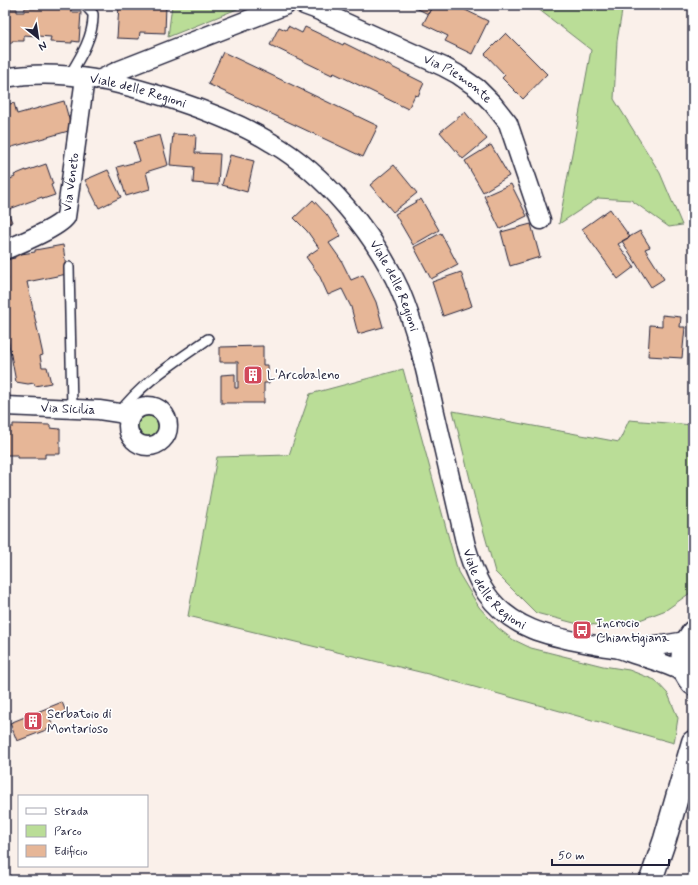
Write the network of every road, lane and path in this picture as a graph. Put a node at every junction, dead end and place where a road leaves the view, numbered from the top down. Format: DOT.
graph roads {
  1 [pos="85,5"];
  2 [pos="286,5"];
  3 [pos="304,5"];
  4 [pos="5,78"];
  5 [pos="84,78"];
  6 [pos="541,220"];
  7 [pos="5,250"];
  8 [pos="69,267"];
  9 [pos="208,339"];
  10 [pos="5,406"];
  11 [pos="72,408"];
  12 [pos="125,415"];
  13 [pos="690,637"];
  14 [pos="619,649"];
  15 [pos="691,683"];
  16 [pos="693,742"];
  17 [pos="651,880"];
  1 -- 5 [label="lane"];
  2 -- 5 [label="street"];
  3 -- 6 [label="street, Via Piemonte"];
  4 -- 5 [label="street, Viale delle Regioni"];
  5 -- 7 [label="street, Via Veneto"];
  5 -- 14 [label="street, Viale delle Regioni"];
  8 -- 11 [label="lane"];
  9 -- 12 [label="lane"];
  10 -- 11 [label="street, Via Sicilia"];
  11 -- 12 [label="street, Via Sicilia"];
  13 -- 14 [label="street, Viale delle Regioni"];
  13 -- 15 [label="main road"];
  14 -- 15 [label="street, Viale delle Regioni"];
  16 -- 17 [label="main road"];
}
